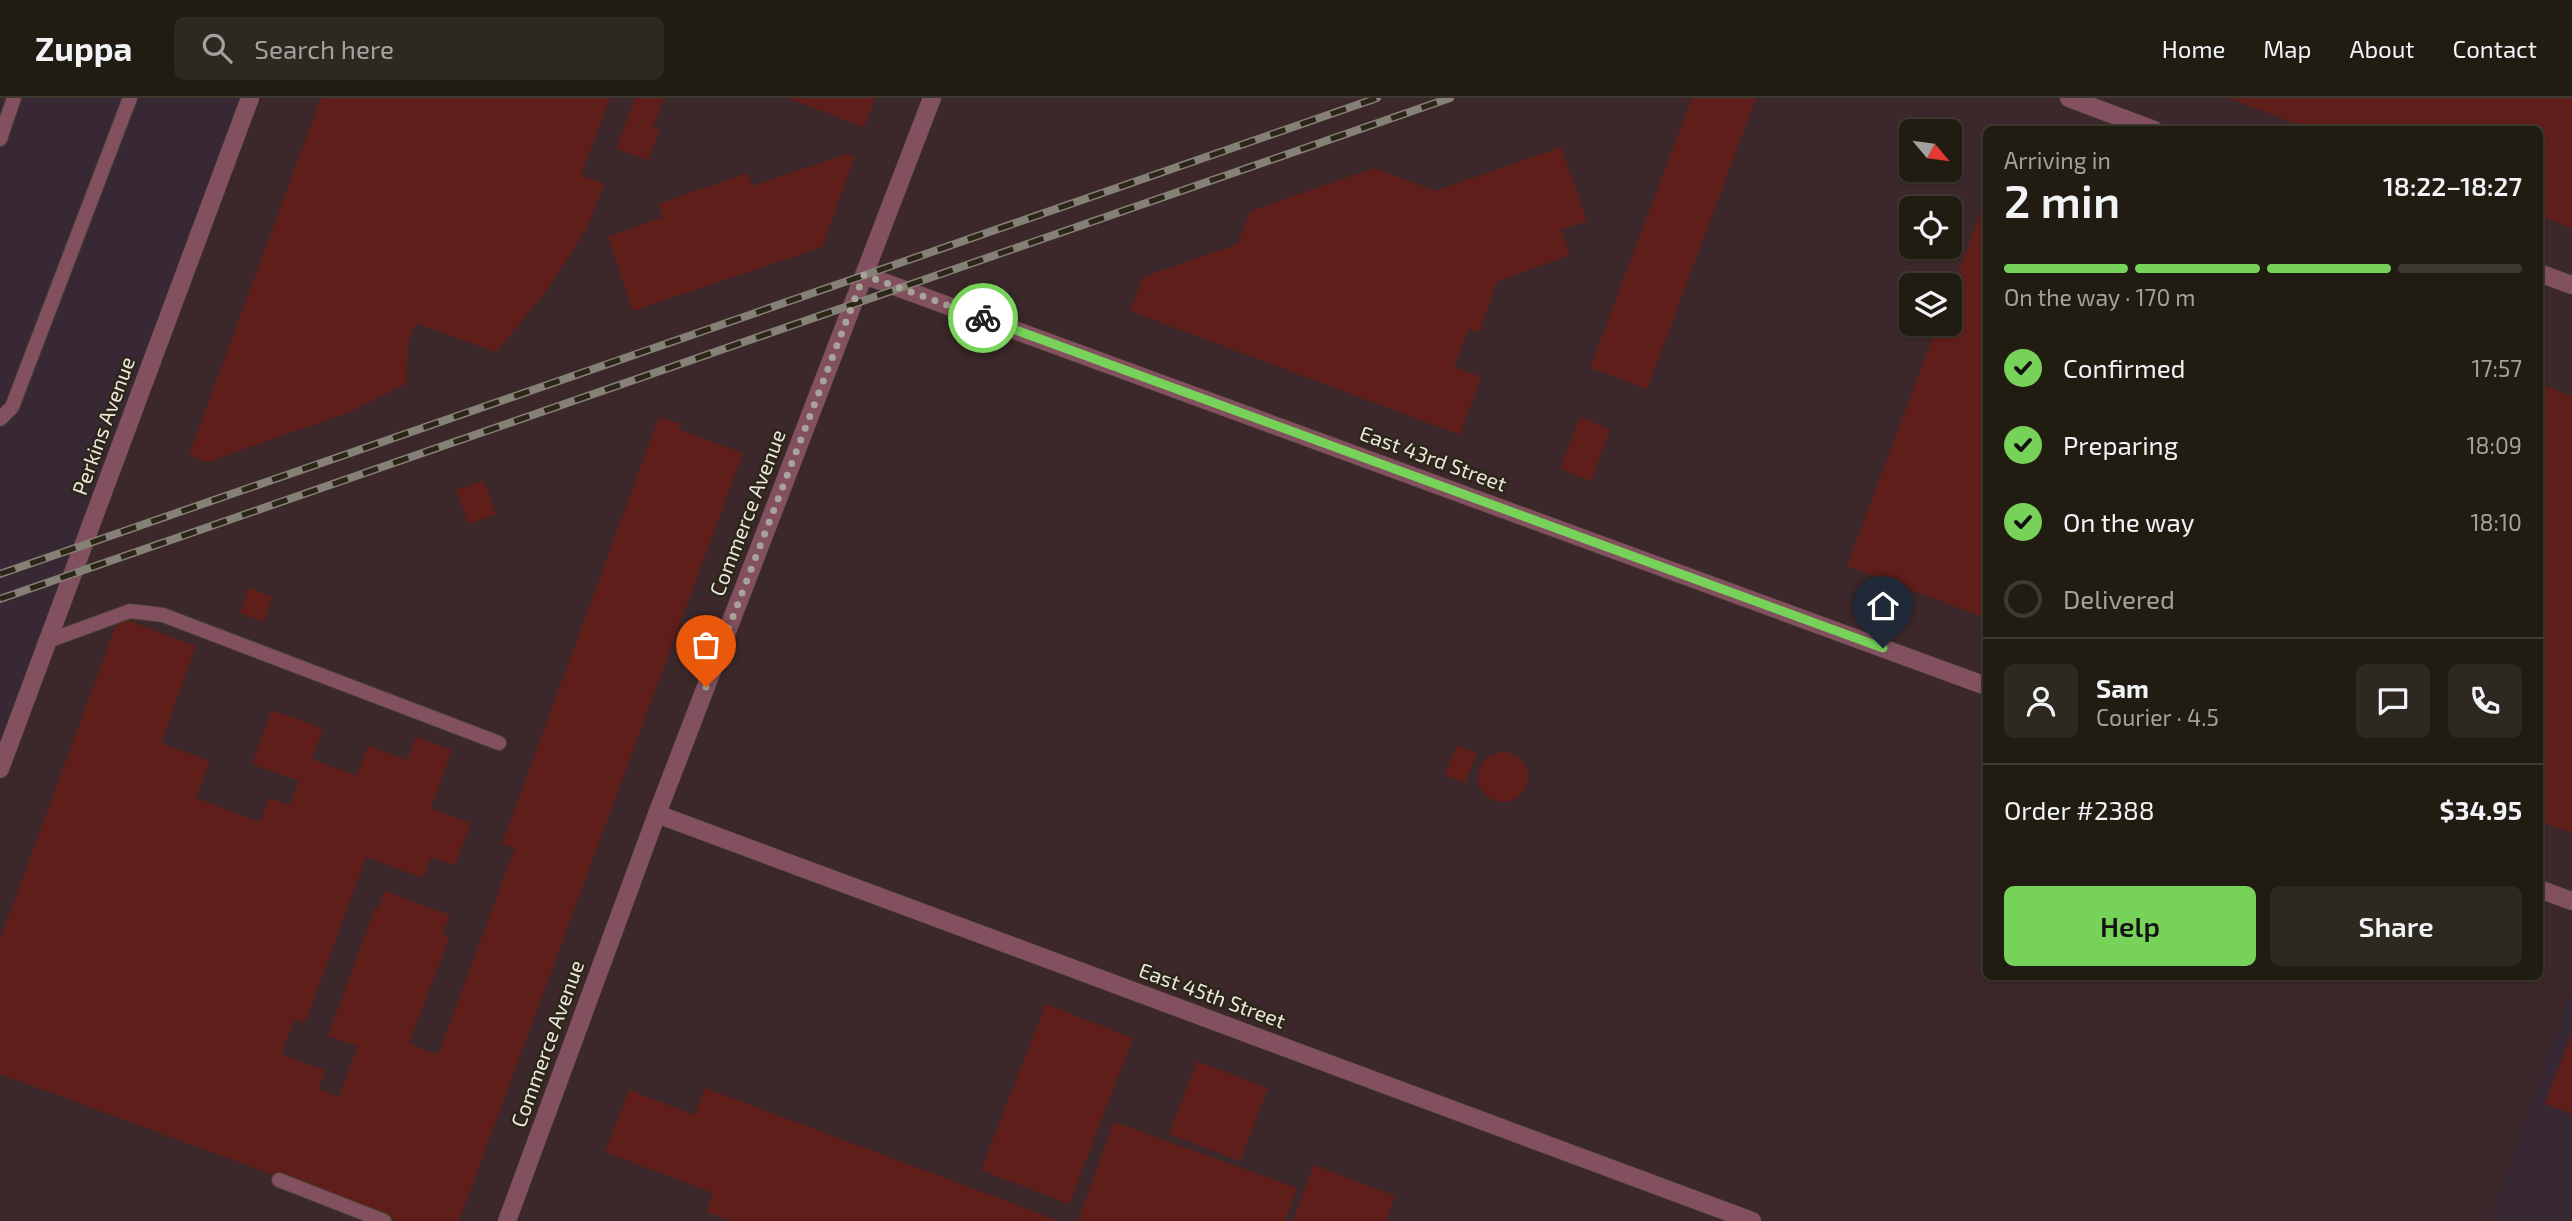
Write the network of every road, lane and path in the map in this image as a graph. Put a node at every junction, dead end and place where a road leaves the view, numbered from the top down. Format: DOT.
graph roads {
  1 [pos="15,98"];
  2 [pos="130,98"];
  3 [pos="250,98"];
  4 [pos="932,98"];
  5 [pos="2070,98"];
  6 [pos="2144,126"];
  7 [pos="0,139"];
  8 [pos="2543,274"];
  9 [pos="864,275"];
  10 [pos="2572,285"];
  11 [pos="0,419"];
  12 [pos="48,641"];
  13 [pos="1983,685"];
  14 [pos="499,743"];
  15 [pos="0,769"];
  16 [pos="657,814"];
  17 [pos="2543,890"];
  18 [pos="2572,901"];
  19 [pos="279,1180"];
  20 [pos="384,1221"];
  21 [pos="507,1221"];
  22 [pos="1752,1221"];
  1 -- 7 [label="lane"];
  2 -- 11 [label="lane"];
  3 -- 12 [label="street, Perkins Avenue"];
  4 -- 9 [label="street, Commerce Avenue"];
  5 -- 6 [label="street"];
  8 -- 10 [label="street"];
  9 -- 13 [label="street, East 43rd Street"];
  9 -- 16 [label="street, Commerce Avenue"];
  12 -- 14 [label="lane"];
  12 -- 15 [label="street, Perkins Avenue"];
  16 -- 21 [label="street, Commerce Avenue"];
  16 -- 22 [label="street, East 45th Street"];
  17 -- 18 [label="street"];
  19 -- 20 [label="lane"];
}
